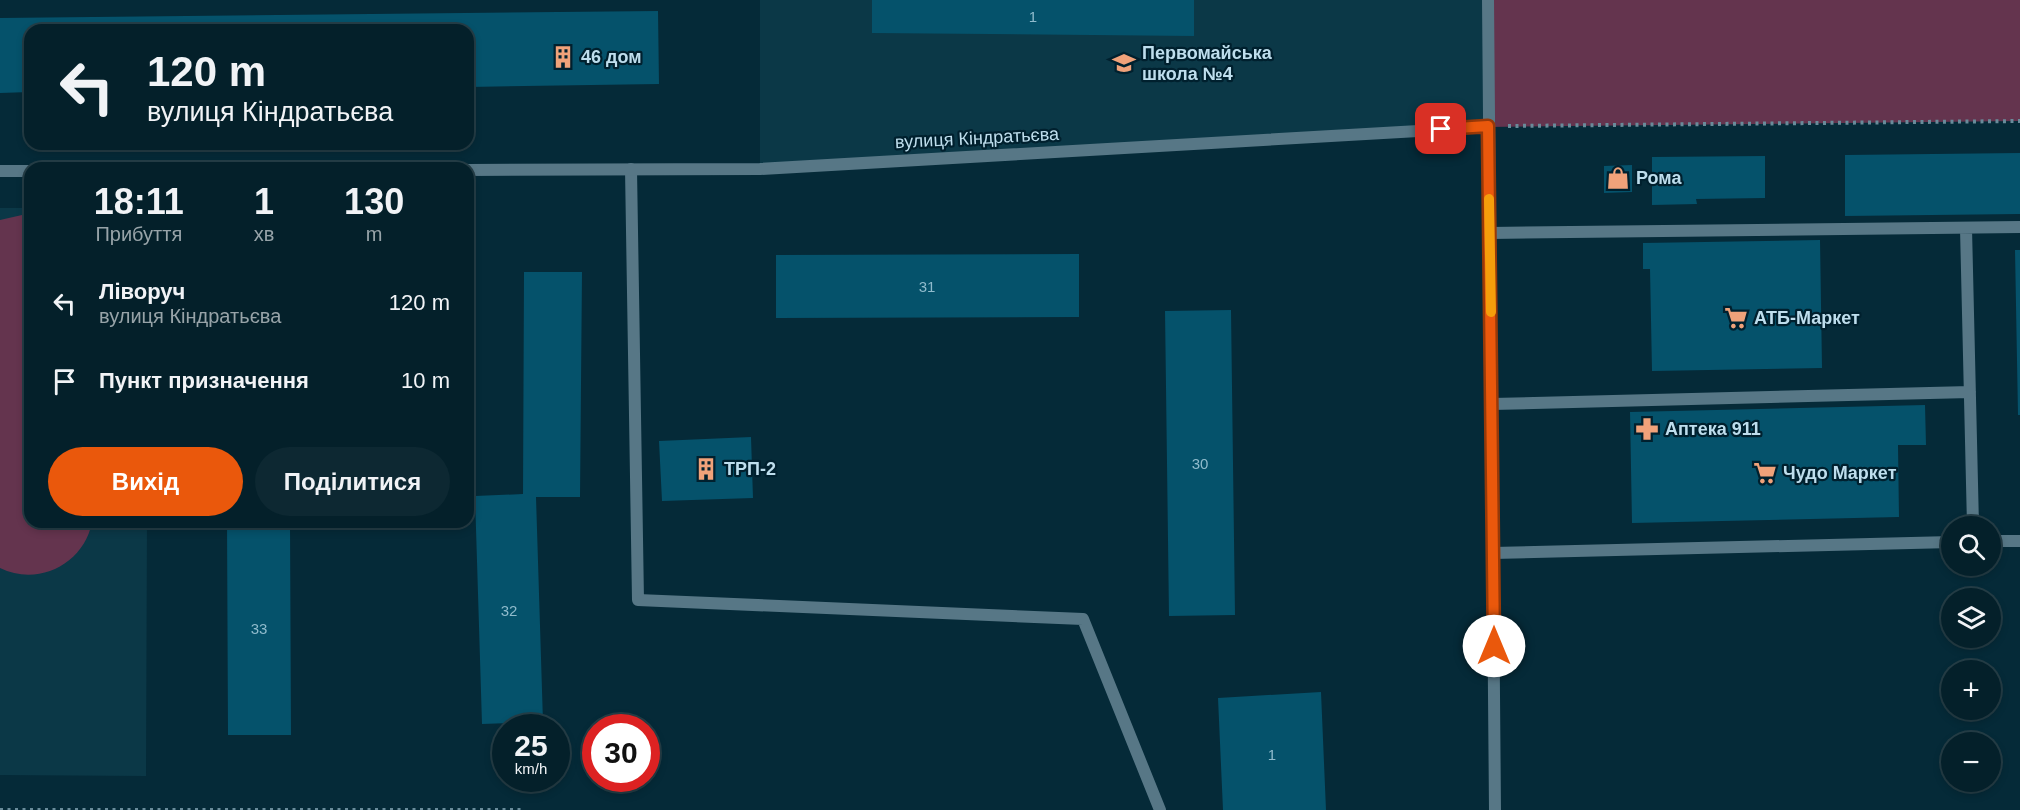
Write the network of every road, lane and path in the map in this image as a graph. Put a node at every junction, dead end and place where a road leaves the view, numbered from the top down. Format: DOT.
graph roads {
  1 [pos="1488,0"];
  2 [pos="2020,121"];
  3 [pos="1488,126"];
  4 [pos="631,169"];
  5 [pos="474,170"];
  6 [pos="0,171"];
  7 [pos="24,171"];
  8 [pos="2020,227"];
  9 [pos="1966,228"];
  10 [pos="1490,233"];
  11 [pos="1970,392"];
  12 [pos="1492,404"];
  13 [pos="1972,516"];
  14 [pos="2001,541"];
  15 [pos="2020,541"];
  16 [pos="1941,542"];
  17 [pos="1493,553"];
  18 [pos="0,810"];
  19 [pos="523,810"];
  20 [pos="1160,810"];
  21 [pos="1495,810"];
  1 -- 3 [label="street"];
  2 -- 3 [label="path"];
  3 -- 4 [label="street, вулиця Кіндратьєва"];
  3 -- 10 [label="street"];
  4 -- 5 [label="street, вулиця Кіндратьєва"];
  4 -- 20 [label="street"];
  6 -- 7 [label="street"];
  8 -- 9 [label="street"];
  9 -- 10 [label="street"];
  9 -- 11 [label="street"];
  10 -- 12 [label="street"];
  11 -- 12 [label="street"];
  11 -- 13 [label="street"];
  12 -- 17 [label="street"];
  14 -- 15 [label="street"];
  16 -- 17 [label="street"];
  17 -- 21 [label="street"];
  18 -- 19 [label="path"];
}
